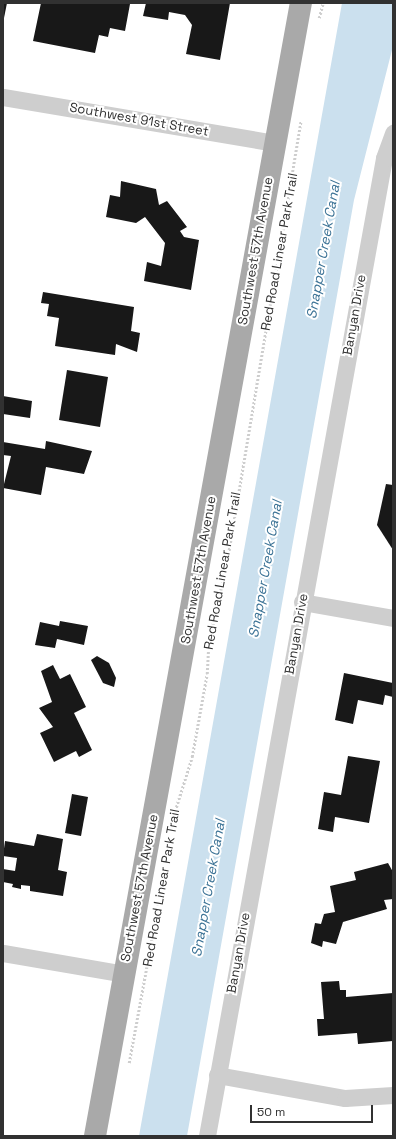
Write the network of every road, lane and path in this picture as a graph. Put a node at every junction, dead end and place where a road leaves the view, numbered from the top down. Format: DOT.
graph roads {
  1 [pos="301,3"];
  2 [pos="322,3"];
  3 [pos="318,25"];
  4 [pos="3,97"];
  5 [pos="301,116"];
  6 [pos="393,134"];
  7 [pos="274,143"];
  8 [pos="302,602"];
  9 [pos="393,618"];
  10 [pos="174,813"];
  11 [pos="159,901"];
  12 [pos="3,953"];
  13 [pos="124,974"];
  14 [pos="128,1071"];
  15 [pos="217,1074"];
  16 [pos="393,1095"];
  17 [pos="95,1136"];
  18 [pos="207,1136"];
  1 -- 7 [label="main road, Southwest 57th Avenue"];
  2 -- 3 [label="path"];
  4 -- 7 [label="street, Southwest 91st Street"];
  5 -- 10 [label="path, Red Road Linear Park Trail"];
  6 -- 8 [label="street, Banyan Drive"];
  7 -- 13 [label="main road, Southwest 57th Avenue"];
  8 -- 9 [label="street"];
  8 -- 15 [label="street, Banyan Drive"];
  11 -- 14 [label="path, Red Road Linear Park Trail"];
  12 -- 13 [label="street"];
  13 -- 17 [label="main road, Southwest 57th Avenue"];
  15 -- 16 [label="street"];
  15 -- 18 [label="street, Banyan Drive"];
}
